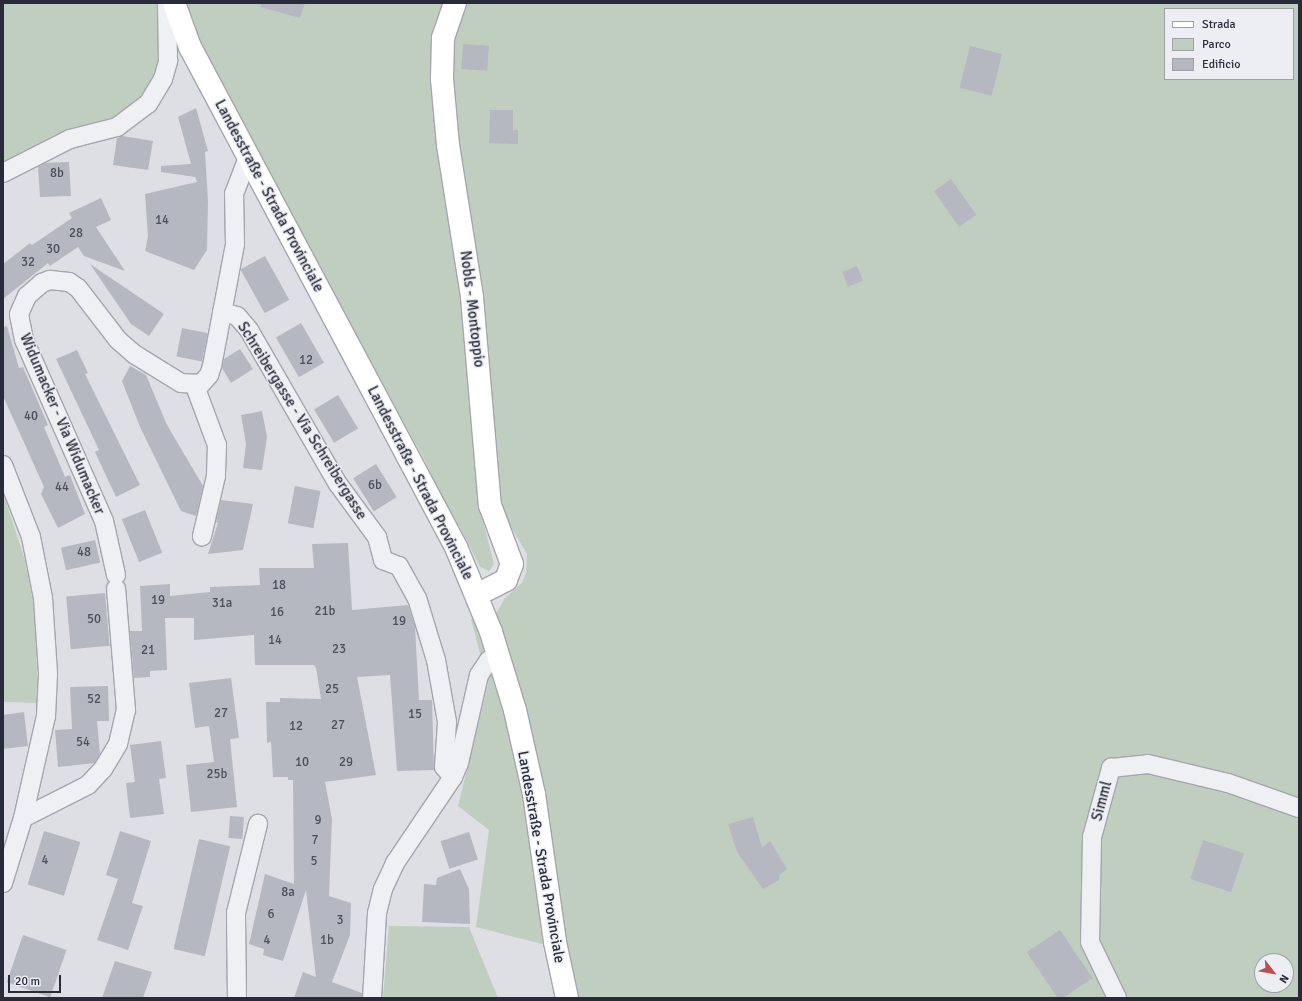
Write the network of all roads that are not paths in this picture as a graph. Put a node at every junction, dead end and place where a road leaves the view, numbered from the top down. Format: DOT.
graph roads {
  1 [pos="167,3"];
  2 [pos="174,3"];
  3 [pos="455,3"];
  4 [pos="248,158"];
  5 [pos="3,173"];
  6 [pos="222,312"];
  7 [pos="195,386"];
  8 [pos="3,465"];
  9 [pos="202,536"];
  10 [pos="476,595"];
  11 [pos="499,656"];
  12 [pos="453,777"];
  13 [pos="1299,808"];
  14 [pos="23,818"];
  15 [pos="258,824"];
  16 [pos="3,883"];
  17 [pos="237,998"];
  18 [pos="372,998"];
  19 [pos="567,998"];
  20 [pos="1117,998"];
  1 -- 5 [label="street"];
  2 -- 4 [label="main road, Landesstraße - Strada Provinciale"];
  3 -- 10 [label="main road, Nobls - Montoppio"];
  4 -- 6 [label="street"];
  4 -- 10 [label="main road, Landesstraße - Strada Provinciale"];
  6 -- 7 [label="street"];
  6 -- 12 [label="street, Schreibergasse - Via Schreibergasse"];
  7 -- 9 [label="street"];
  7 -- 14 [label="street, Widumacker - Via Widumacker"];
  8 -- 14 [label="street"];
  10 -- 11 [label="main road, Landesstraße - Strada Provinciale"];
  11 -- 12 [label="street"];
  11 -- 19 [label="main road, Landesstraße - Strada Provinciale"];
  12 -- 18 [label="street"];
  13 -- 20 [label="street, Simml"];
  14 -- 16 [label="street"];
  15 -- 17 [label="street"];
}
